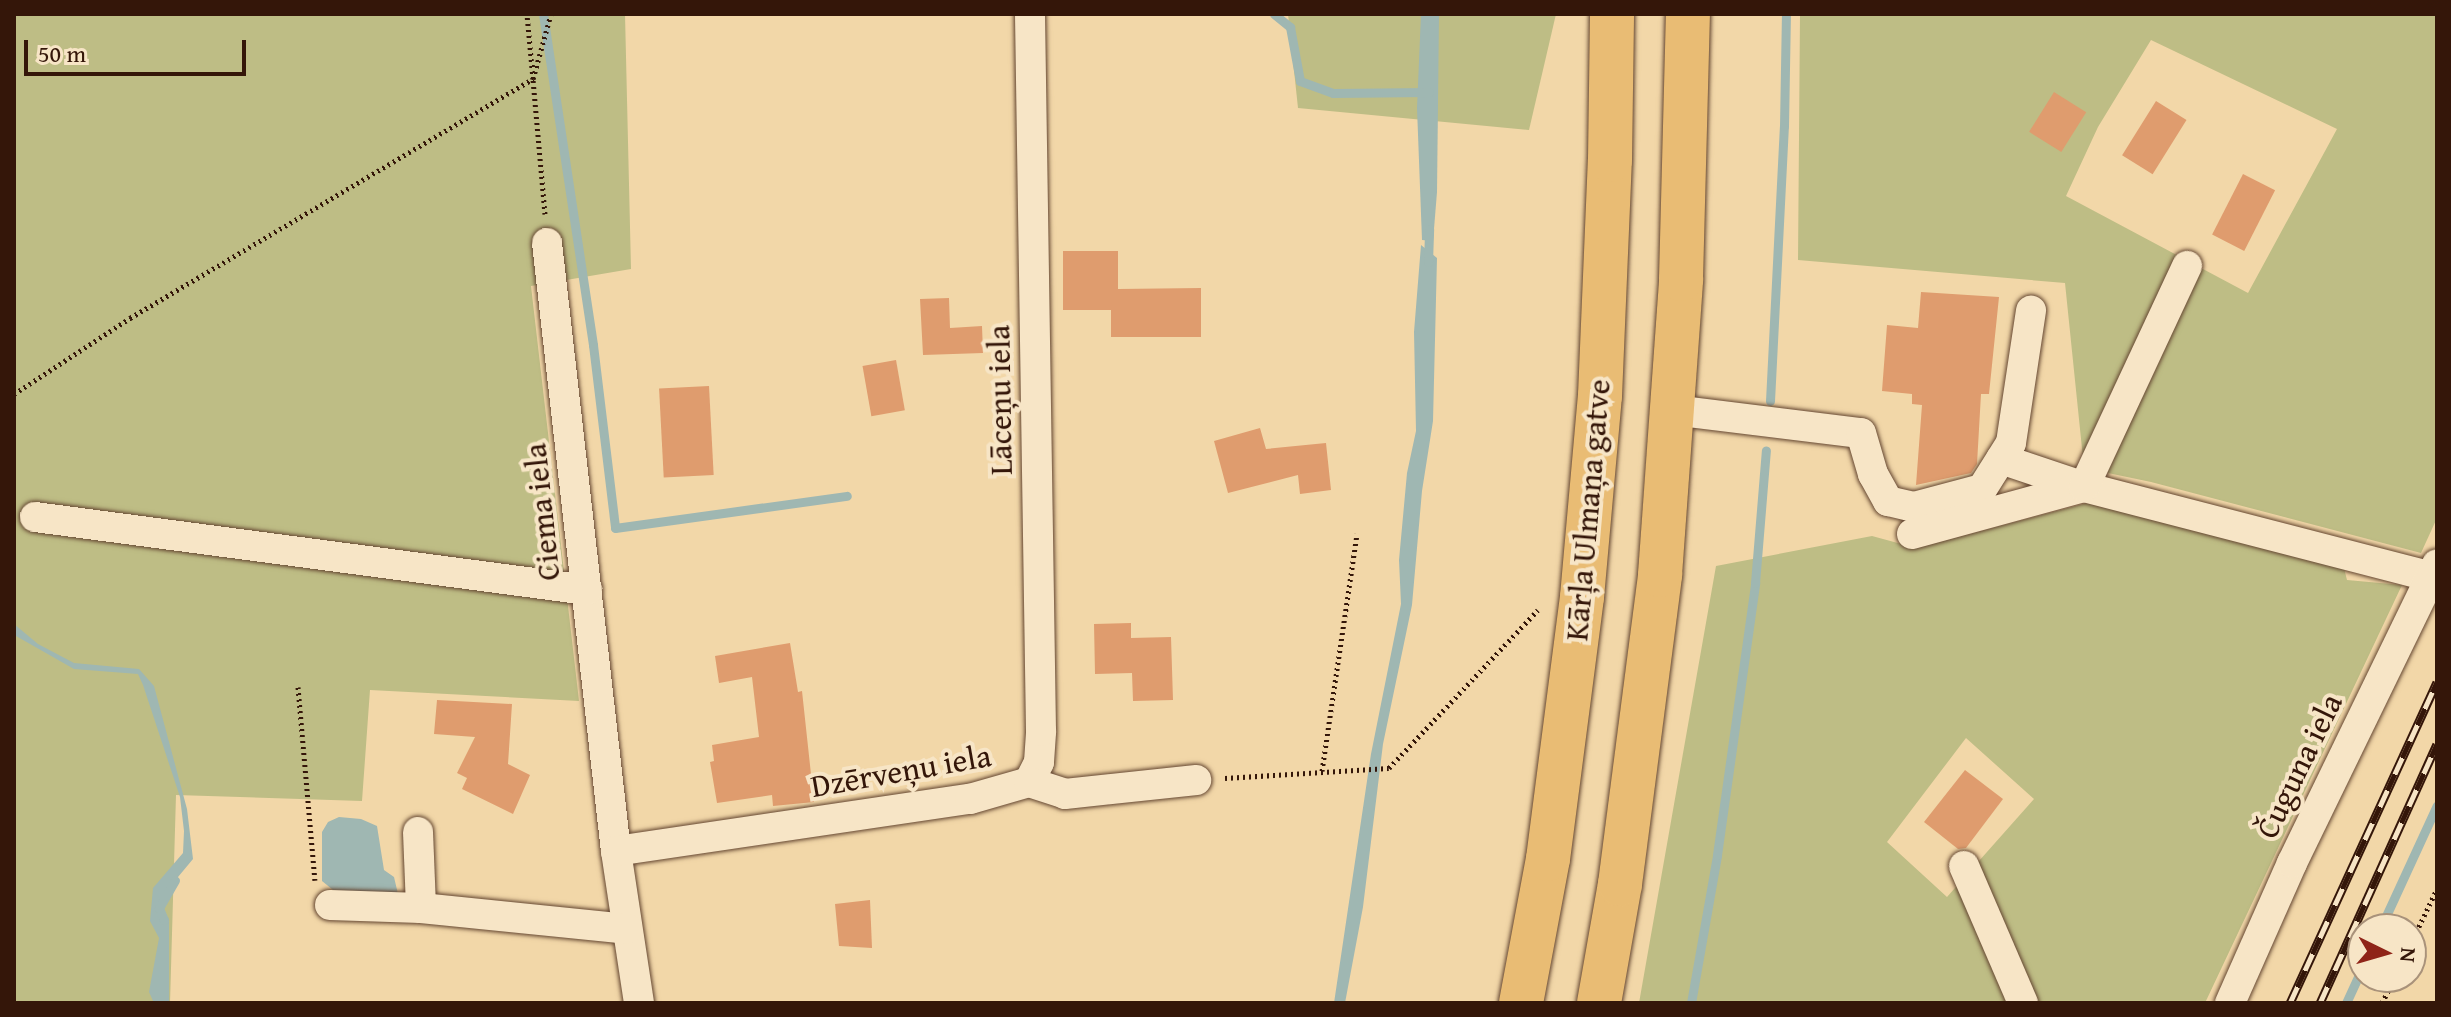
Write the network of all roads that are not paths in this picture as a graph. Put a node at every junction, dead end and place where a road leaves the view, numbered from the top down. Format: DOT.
graph roads {
  1 [pos="1030,14"];
  2 [pos="1612,14"];
  3 [pos="1688,14"];
  4 [pos="547,243"];
  5 [pos="2187,266"];
  6 [pos="2031,311"];
  7 [pos="1673,410"];
  8 [pos="2001,459"];
  9 [pos="2084,487"];
  10 [pos="35,517"];
  11 [pos="1912,534"];
  12 [pos="2434,570"];
  13 [pos="587,590"];
  14 [pos="1196,780"];
  15 [pos="1029,782"];
  16 [pos="418,832"];
  17 [pos="616,851"];
  18 [pos="1964,866"];
  19 [pos="330,905"];
  20 [pos="421,908"];
  21 [pos="627,929"];
  22 [pos="639,1003"];
  23 [pos="1521,1003"];
  24 [pos="1599,1003"];
  25 [pos="2023,1003"];
  26 [pos="2230,1003"];
  1 -- 15 [label="street, Lāceņu iela"];
  2 -- 23 [label="highway, Kārļa Ulmaņa gatve"];
  3 -- 7 [label="highway"];
  4 -- 13 [label="street, Ciema iela"];
  5 -- 9 [label="street"];
  6 -- 8 [label="street"];
  7 -- 8 [label="street"];
  7 -- 24 [label="highway"];
  8 -- 9 [label="street"];
  9 -- 11 [label="street"];
  9 -- 12 [label="street"];
  10 -- 13 [label="street"];
  12 -- 26 [label="street, Čuguna iela"];
  13 -- 17 [label="street, Ciema iela"];
  14 -- 15 [label="street, Dzērveņu iela"];
  15 -- 17 [label="street, Dzērveņu iela"];
  16 -- 20 [label="street"];
  17 -- 21 [label="street, Ciema iela"];
  18 -- 25 [label="street"];
  19 -- 20 [label="street"];
  20 -- 21 [label="street"];
  21 -- 22 [label="street, Ciema iela"];
}
